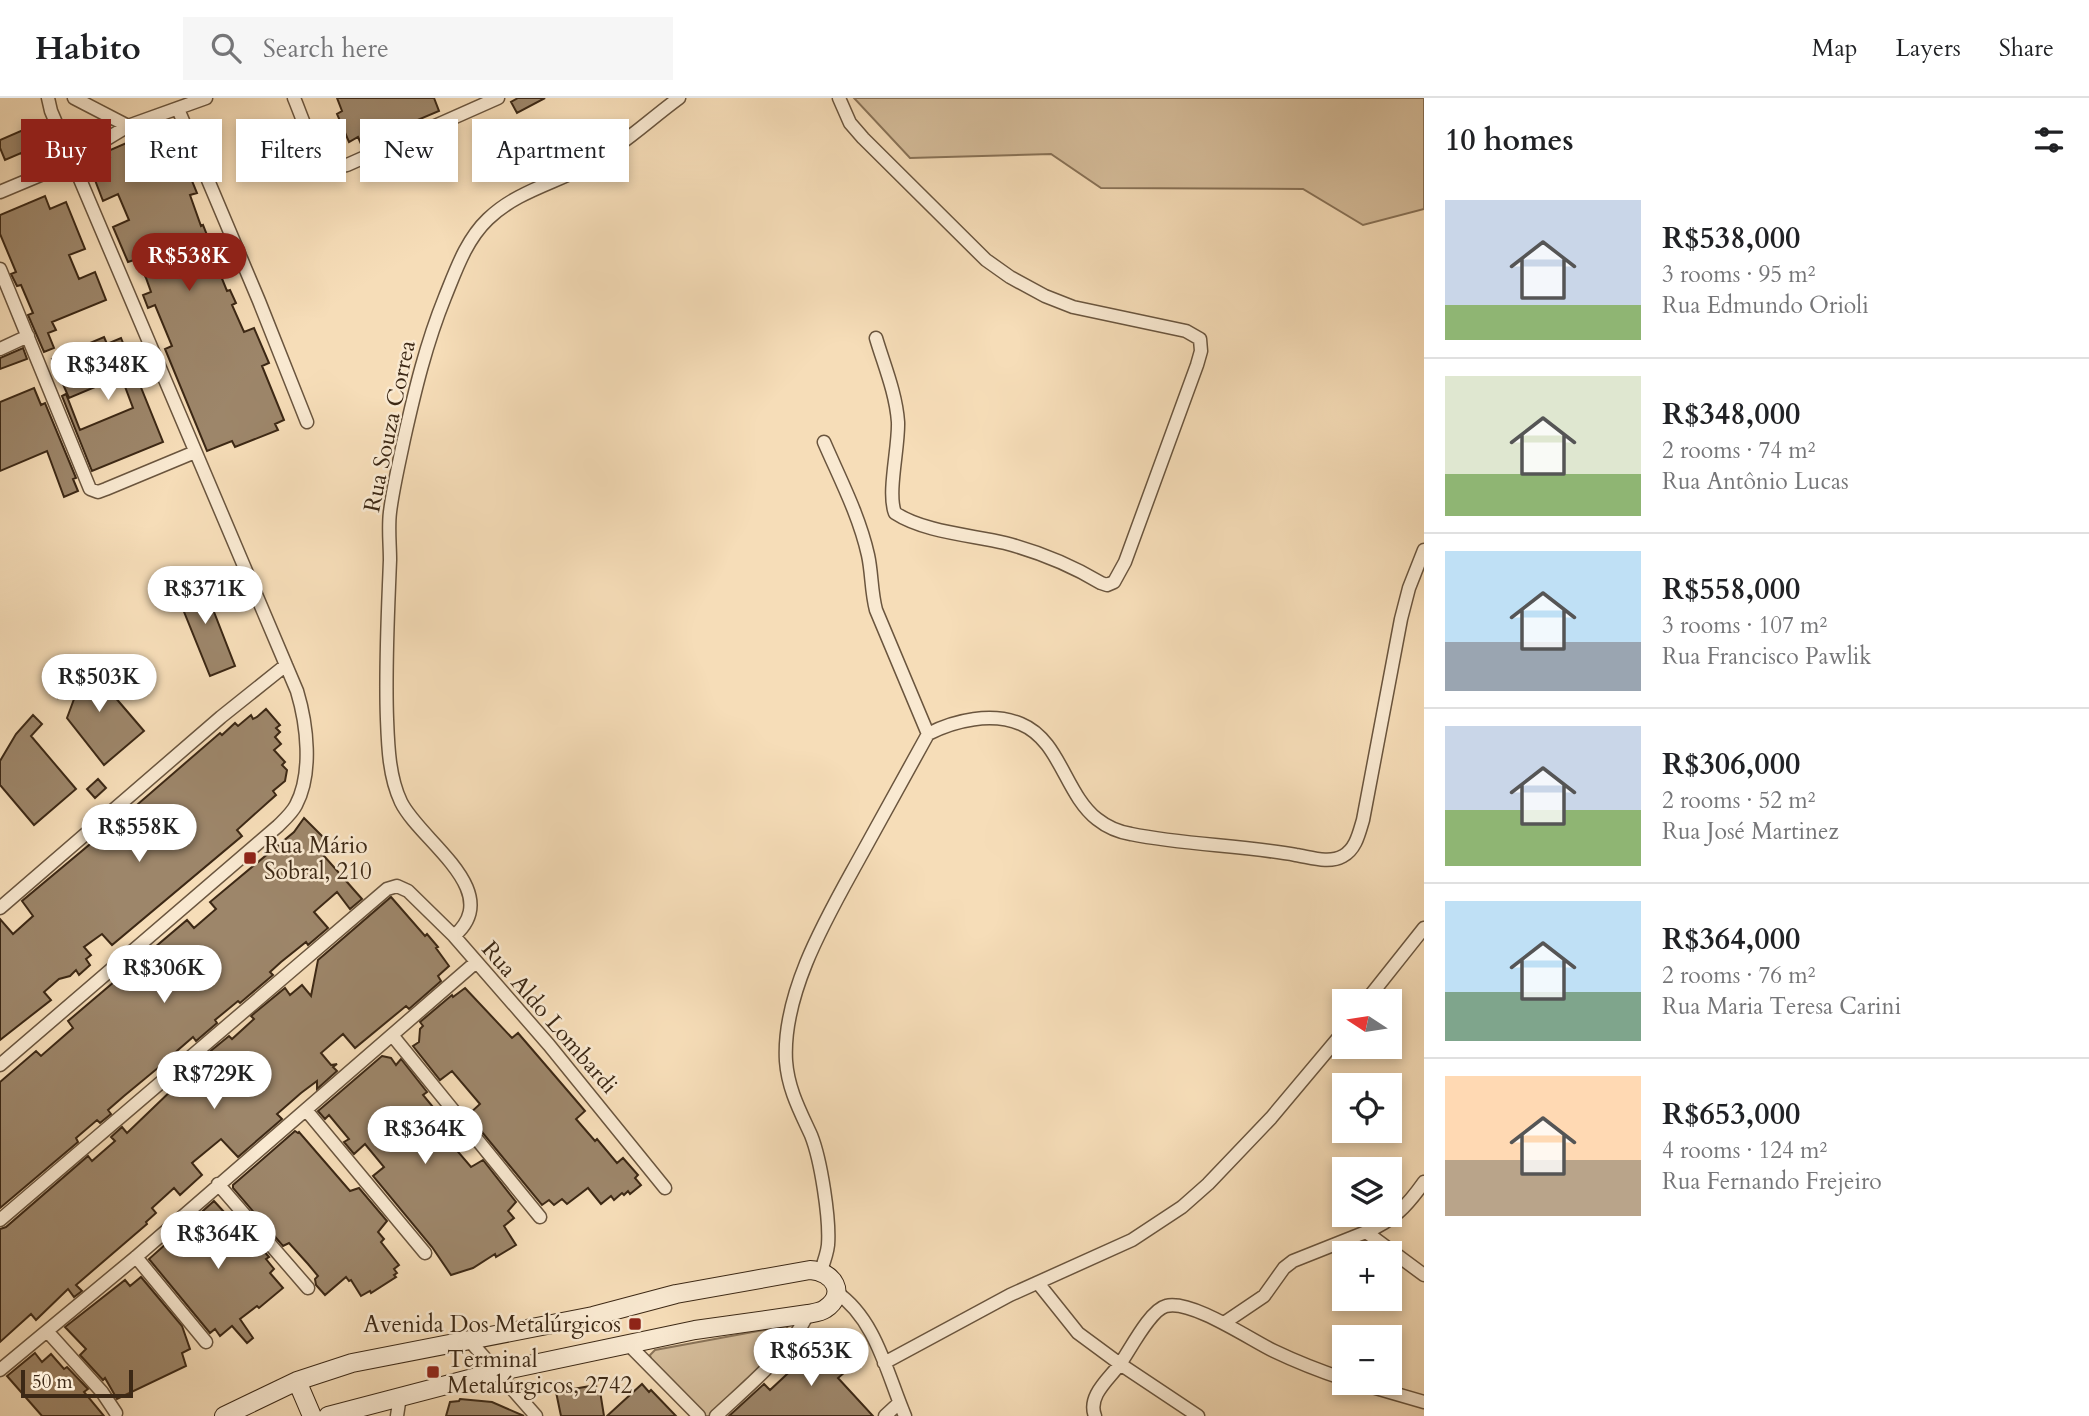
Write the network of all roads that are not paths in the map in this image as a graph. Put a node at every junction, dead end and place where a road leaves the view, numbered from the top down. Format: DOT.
graph roads {
  1 [pos="48,98"];
  2 [pos="74,98"];
  3 [pos="206,98"];
  4 [pos="294,98"];
  5 [pos="498,98"];
  6 [pos="679,98"];
  7 [pos="839,98"];
  8 [pos="178,109"];
  9 [pos="54,119"];
  10 [pos="149,119"];
  11 [pos="125,124"];
  12 [pos="22,182"];
  13 [pos="81,182"];
  14 [pos="0,192"];
  15 [pos="0,269"];
  16 [pos="28,336"];
  17 [pos="876,338"];
  18 [pos="0,349"];
  19 [pos="307,422"];
  20 [pos="824,442"];
  21 [pos="195,452"];
  22 [pos="1424,550"];
  23 [pos="286,665"];
  24 [pos="928,734"];
  25 [pos="0,908"];
  26 [pos="1424,928"];
  27 [pos="454,936"];
  28 [pos="475,963"];
  29 [pos="1376,989"];
  30 [pos="392,1035"];
  31 [pos="1332,1045"];
  32 [pos="0,1065"];
  33 [pos="306,1110"];
  34 [pos="1424,1182"];
  35 [pos="218,1184"];
  36 [pos="665,1188"];
  37 [pos="540,1217"];
  38 [pos="0,1220"];
  39 [pos="1366,1232"];
  40 [pos="425,1253"];
  41 [pos="136,1257"];
  42 [pos="821,1270"];
  43 [pos="1424,1275"];
  44 [pos="1038,1283"];
  45 [pos="308,1288"];
  46 [pos="836,1292"];
  47 [pos="808,1314"];
  48 [pos="1224,1323"];
  49 [pos="47,1331"];
  50 [pos="469,1340"];
  51 [pos="206,1342"];
  52 [pos="629,1345"];
  53 [pos="884,1363"];
  54 [pos="1120,1364"];
  55 [pos="0,1370"];
  56 [pos="496,1372"];
  57 [pos="1332,1374"];
  58 [pos="297,1381"];
  59 [pos="1400,1395"];
  60 [pos="400,1396"];
  61 [pos="1424,1402"];
  62 [pos="902,1410"];
  63 [pos="116,1413"];
  64 [pos="529,1413"];
  65 [pos="224,1416"];
  66 [pos="312,1416"];
  67 [pos="328,1416"];
  68 [pos="397,1416"];
  69 [pos="699,1416"];
  70 [pos="716,1416"];
  71 [pos="885,1416"];
  72 [pos="1095,1416"];
  73 [pos="1198,1416"];
  1 -- 9 [label="street"];
  2 -- 11 [label="street"];
  3 -- 8 [label="street"];
  4 -- 5 [label="street"];
  6 -- 27 [label="street, Rua Souza Correa"];
  7 -- 17 [label="street"];
  8 -- 10 [label="street"];
  8 -- 19 [label="street"];
  12 -- 14 [label="street"];
  13 -- 21 [label="street"];
  15 -- 16 [label="street"];
  16 -- 18 [label="street"];
  16 -- 21 [label="street"];
  20 -- 24 [label="street"];
  21 -- 23 [label="street"];
  22 -- 24 [label="street"];
  23 -- 25 [label="street"];
  23 -- 32 [label="street"];
  24 -- 42 [label="street"];
  26 -- 29 [label="street"];
  27 -- 28 [label="street, Rua Aldo Lombardi"];
  27 -- 38 [label="street, Rua Aldo Lombardi"];
  28 -- 30 [label="street"];
  28 -- 36 [label="street, Rua Aldo Lombardi"];
  30 -- 33 [label="street"];
  30 -- 37 [label="street"];
  31 -- 44 [label="street"];
  33 -- 35 [label="street"];
  33 -- 40 [label="street"];
  34 -- 39 [label="street"];
  35 -- 41 [label="street"];
  35 -- 45 [label="street"];
  39 -- 43 [label="street"];
  39 -- 48 [label="street"];
  41 -- 49 [label="street"];
  41 -- 51 [label="street"];
  42 -- 46 [label="street"];
  42 -- 50 [label="street"];
  44 -- 53 [label="street"];
  44 -- 54 [label="street"];
  46 -- 47 [label="street"];
  46 -- 53 [label="street"];
  47 -- 52 [label="street"];
  47 -- 70 [label="street"];
  48 -- 54 [label="street"];
  48 -- 57 [label="street"];
  49 -- 55 [label="street"];
  49 -- 63 [label="street"];
  50 -- 56 [label="street"];
  50 -- 58 [label="street"];
  52 -- 56 [label="street"];
  52 -- 69 [label="street"];
  53 -- 62 [label="street"];
  54 -- 72 [label="street"];
  54 -- 73 [label="street"];
  56 -- 60 [label="street"];
  56 -- 64 [label="street"];
  58 -- 65 [label="street"];
  58 -- 66 [label="street"];
  59 -- 61 [label="street"];
  60 -- 67 [label="street"];
  60 -- 68 [label="street"];
  62 -- 71 [label="street"];
}
